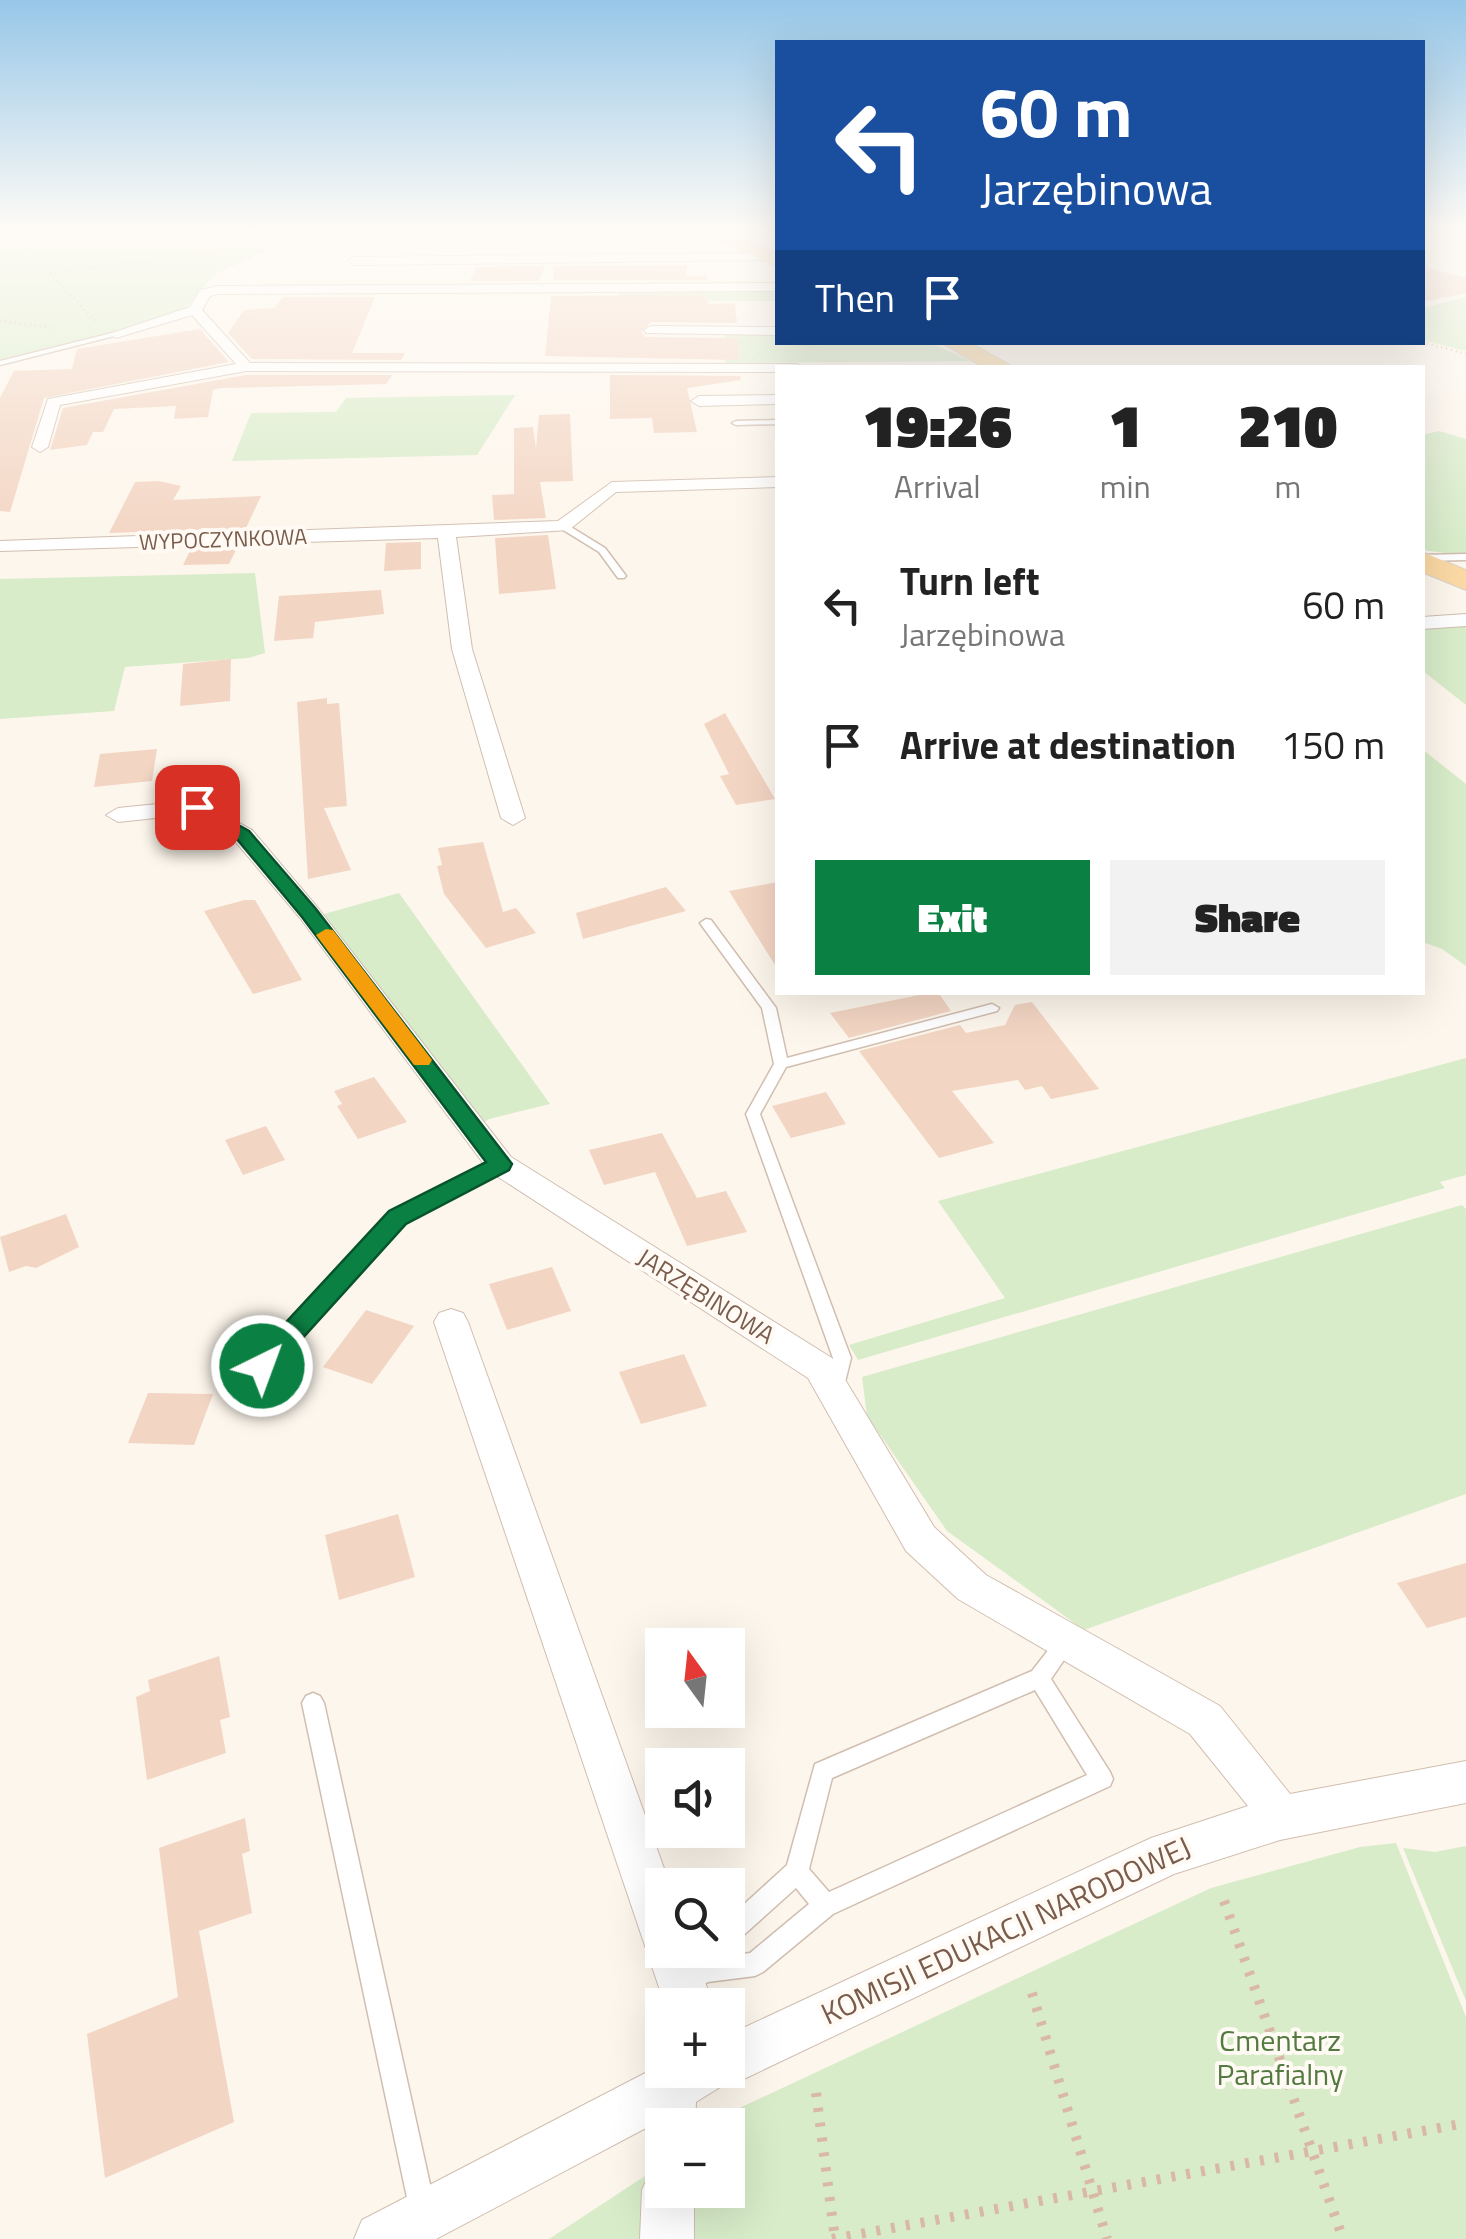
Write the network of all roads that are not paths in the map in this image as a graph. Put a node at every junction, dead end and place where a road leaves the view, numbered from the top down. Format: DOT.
graph roads {
  1 [pos="110,335"];
  2 [pos="218,335"];
  3 [pos="957,345"];
  4 [pos="0,363"];
  5 [pos="998,365"];
  6 [pos="246,366"];
  7 [pos="775,368"];
  8 [pos="775,399"];
  9 [pos="699,401"];
  10 [pos="775,422"];
  11 [pos="736,423"];
  12 [pos="40,448"];
  13 [pos="775,482"];
  14 [pos="563,526"];
  15 [pos="446,532"];
  16 [pos="0,546"];
  17 [pos="1466,557"];
  18 [pos="1425,560"];
  19 [pos="1425,562"];
  20 [pos="621,576"];
  21 [pos="1466,582"];
  22 [pos="1466,620"];
  23 [pos="1425,623"];
  24 [pos="118,815"];
  25 [pos="513,818"];
  26 [pos="706,923"];
  27 [pos="992,1008"];
  28 [pos="781,1064"];
  29 [pos="500,1164"];
  30 [pos="451,1322"];
  31 [pos="262,1366"];
  32 [pos="836,1392"];
  33 [pos="1067,1641"];
  34 [pos="1039,1678"];
  35 [pos="313,1703"];
  36 [pos="1466,1782"];
  37 [pos="1280,1818"];
  38 [pos="798,1872"];
  39 [pos="645,1880"];
  40 [pos="825,1906"];
  41 [pos="745,1919"];
  42 [pos="692,1972"];
  43 [pos="745,2052"];
  44 [pos="682,2094"];
  45 [pos="668,2208"];
  46 [pos="402,2228"];
  47 [pos="667,2239"];
  1 -- 4 [label="lane"];
  2 -- 6 [label="street"];
  3 -- 5 [label="main road"];
  6 -- 7 [label="street"];
  6 -- 12 [label="street"];
  8 -- 9 [label="street"];
  10 -- 11 [label="lane"];
  13 -- 14 [label="street"];
  14 -- 15 [label="street, WYPOCZYNKOWA"];
  14 -- 20 [label="lane"];
  15 -- 16 [label="street, WYPOCZYNKOWA"];
  15 -- 25 [label="street"];
  17 -- 18 [label="lane"];
  19 -- 21 [label="main road"];
  22 -- 23 [label="street"];
  24 -- 29 [label="street, JARZĘBINOWA"];
  26 -- 28 [label="lane"];
  27 -- 28 [label="lane"];
  28 -- 32 [label="lane"];
  29 -- 31 [label="lane"];
  29 -- 32 [label="street, JARZĘBINOWA"];
  30 -- 39 [label="street"];
  32 -- 33 [label="street, JARZĘBINOWA"];
  33 -- 34 [label="lane"];
  33 -- 37 [label="street, JARZĘBINOWA"];
  34 -- 38 [label="lane"];
  34 -- 40 [label="lane"];
  35 -- 46 [label="lane"];
  36 -- 37 [label="street, KOMISJI EDUKACJI NARODOWEJ"];
  37 -- 43 [label="street, KOMISJI EDUKACJI NARODOWEJ"];
  38 -- 40 [label="lane"];
  38 -- 41 [label="lane"];
  40 -- 42 [label="lane"];
  44 -- 46 [label="street"];
  45 -- 47 [label="street"];
}
